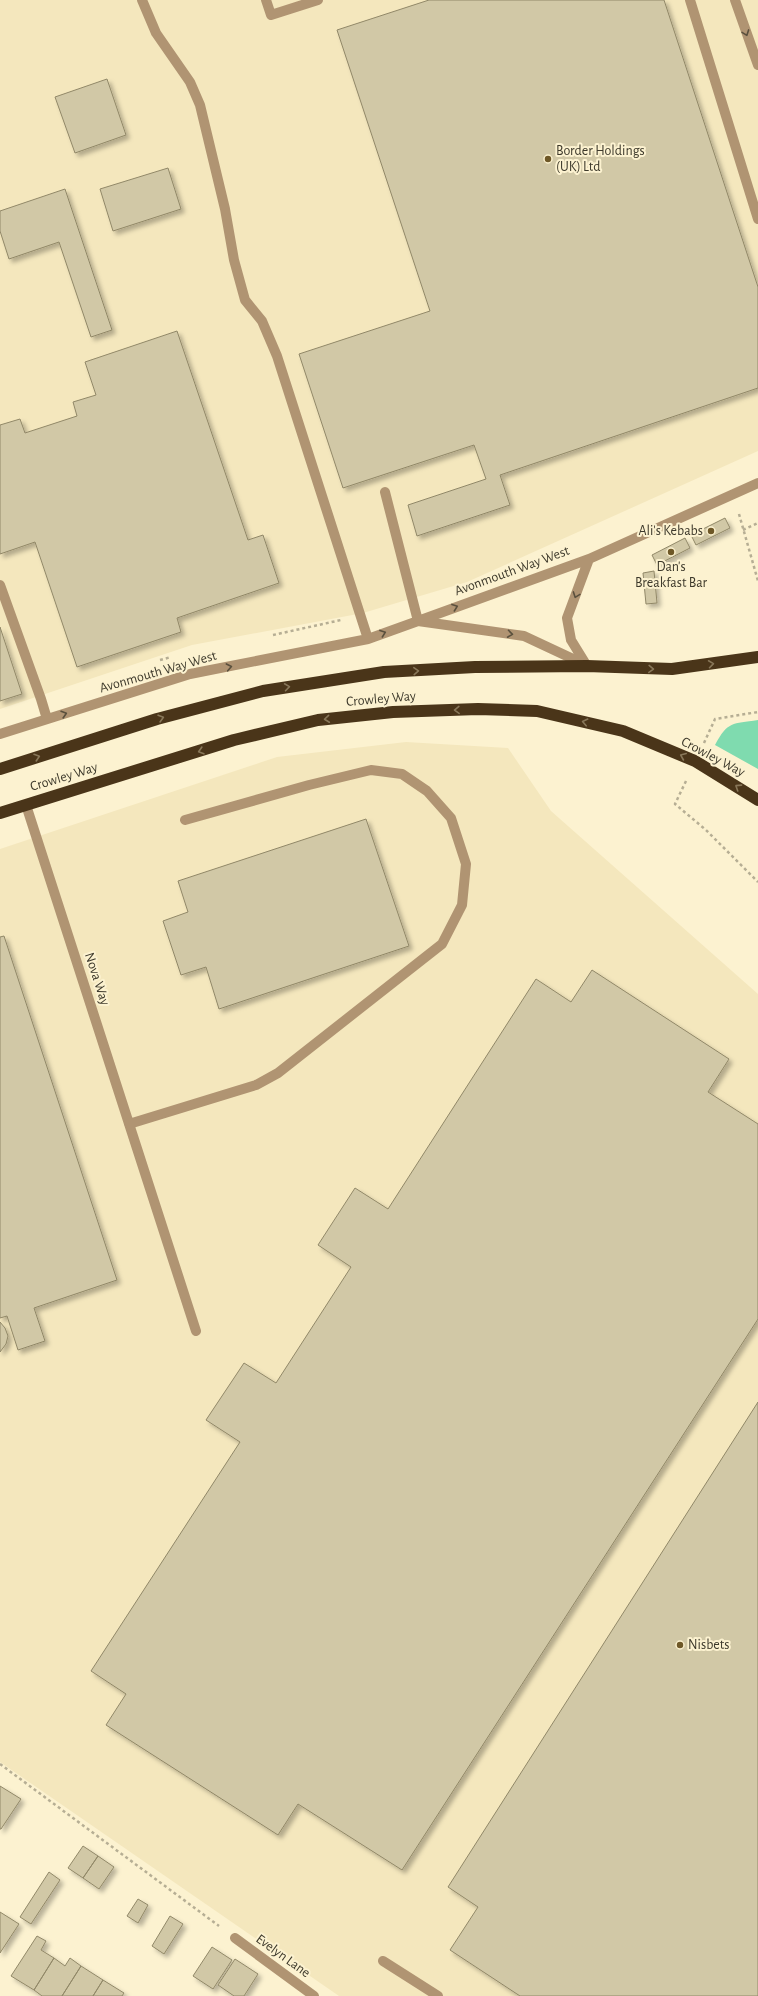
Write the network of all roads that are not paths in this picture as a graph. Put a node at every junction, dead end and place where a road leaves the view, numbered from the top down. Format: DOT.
graph roads {
  1 [pos="142,0"];
  2 [pos="266,0"];
  3 [pos="318,0"];
  4 [pos="690,0"];
  5 [pos="735,0"];
  6 [pos="758,65"];
  7 [pos="758,219"];
  8 [pos="758,483"];
  9 [pos="385,492"];
  10 [pos="589,559"];
  11 [pos="0,585"];
  12 [pos="418,621"];
  13 [pos="368,639"];
  14 [pos="758,657"];
  15 [pos="587,666"];
  16 [pos="47,719"];
  17 [pos="0,734"];
  18 [pos="0,769"];
  19 [pos="758,800"];
  20 [pos="26,805"];
  21 [pos="0,813"];
  22 [pos="185,820"];
  23 [pos="129,1124"];
  24 [pos="196,1331"];
  25 [pos="235,1938"];
  26 [pos="383,1960"];
  27 [pos="314,1996"];
  28 [pos="438,1996"];
  1 -- 13 [label="street"];
  2 -- 3 [label="street"];
  4 -- 7 [label="street"];
  5 -- 6 [label="street, one-way"];
  8 -- 10 [label="street"];
  9 -- 12 [label="street"];
  12 -- 10 [label="street, Avonmouth Way West, one-way"];
  10 -- 15 [label="street, Avonmouth Way West, one-way"];
  11 -- 16 [label="street"];
  13 -- 12 [label="street, Avonmouth Way West, one-way"];
  12 -- 15 [label="street, Avonmouth Way West, one-way"];
  16 -- 13 [label="street, Avonmouth Way West, one-way"];
  15 -- 14 [label="highway, Crowley Way, one-way"];
  18 -- 15 [label="highway, Crowley Way, one-way"];
  16 -- 17 [label="street, Avonmouth Way West"];
  19 -- 20 [label="highway, Crowley Way, one-way"];
  20 -- 21 [label="highway, Crowley Way"];
  20 -- 23 [label="street, Nova Way"];
  22 -- 23 [label="street"];
  23 -- 24 [label="street, Nova Way"];
  25 -- 27 [label="street, Evelyn Lane"];
  26 -- 28 [label="street"];
}
